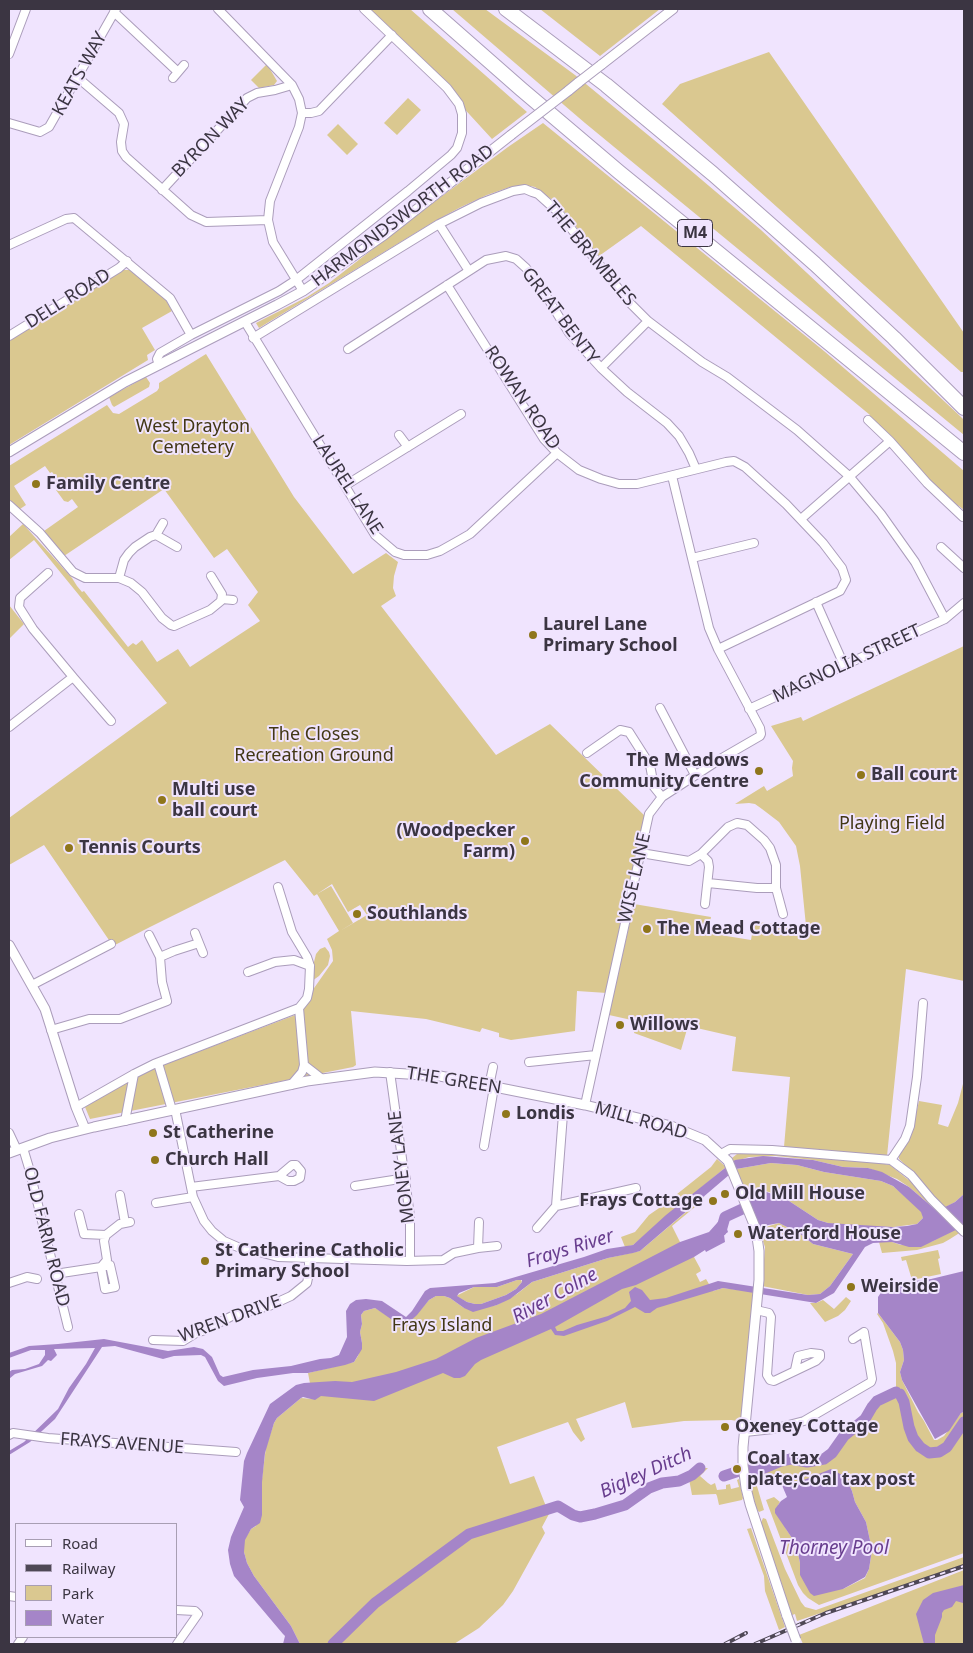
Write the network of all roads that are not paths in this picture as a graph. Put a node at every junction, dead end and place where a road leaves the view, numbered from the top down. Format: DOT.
graph roads {
  1 [pos="26,9"];
  2 [pos="218,9"];
  3 [pos="364,9"];
  4 [pos="430,9"];
  5 [pos="506,9"];
  6 [pos="673,9"];
  7 [pos="115,10"];
  8 [pos="392,35"];
  9 [pos="9,54"];
  10 [pos="184,65"];
  11 [pos="77,77"];
  12 [pos="292,85"];
  13 [pos="302,113"];
  14 [pos="9,123"];
  15 [pos="162,190"];
  16 [pos="268,220"];
  17 [pos="439,224"];
  18 [pos="9,245"];
  19 [pos="126,261"];
  20 [pos="468,271"];
  21 [pos="296,280"];
  22 [pos="447,285"];
  23 [pos="303,291"];
  24 [pos="648,321"];
  25 [pos="245,322"];
  26 [pos="191,335"];
  27 [pos="9,336"];
  28 [pos="254,338"];
  29 [pos="348,349"];
  30 [pos="159,365"];
  31 [pos="600,368"];
  32 [pos="964,408"];
  33 [pos="462,414"];
  34 [pos="868,420"];
  35 [pos="399,435"];
  36 [pos="890,441"];
  37 [pos="408,447"];
  38 [pos="9,452"];
  39 [pos="557,453"];
  40 [pos="964,453"];
  41 [pos="696,470"];
  42 [pos="672,476"];
  43 [pos="850,476"];
  44 [pos="346,485"];
  45 [pos="9,505"];
  46 [pos="963,517"];
  47 [pos="801,519"];
  48 [pos="163,523"];
  49 [pos="156,535"];
  50 [pos="754,543"];
  51 [pos="177,547"];
  52 [pos="941,547"];
  53 [pos="692,558"];
  54 [pos="964,568"];
  55 [pos="48,573"];
  56 [pos="211,576"];
  57 [pos="119,578"];
  58 [pos="222,598"];
  59 [pos="233,600"];
  60 [pos="816,602"];
  61 [pos="964,603"];
  62 [pos="945,619"];
  63 [pos="718,649"];
  64 [pos="844,664"];
  65 [pos="73,677"];
  66 [pos="660,708"];
  67 [pos="749,709"];
  68 [pos="111,721"];
  69 [pos="9,727"];
  70 [pos="586,753"];
  71 [pos="695,775"];
  72 [pos="662,797"];
  73 [pos="640,853"];
  74 [pos="701,854"];
  75 [pos="708,883"];
  76 [pos="278,887"];
  77 [pos="776,888"];
  78 [pos="705,904"];
  79 [pos="783,914"];
  80 [pos="195,933"];
  81 [pos="149,935"];
  82 [pos="198,943"];
  83 [pos="111,944"];
  84 [pos="9,945"];
  85 [pos="203,953"];
  86 [pos="160,957"];
  87 [pos="310,966"];
  88 [pos="248,972"];
  89 [pos="32,985"];
  90 [pos="923,1003"];
  91 [pos="299,1008"];
  92 [pos="51,1030"];
  93 [pos="596,1055"];
  94 [pos="529,1062"];
  95 [pos="158,1063"];
  96 [pos="304,1065"];
  97 [pos="493,1067"];
  98 [pos="390,1072"];
  99 [pos="134,1074"];
  100 [pos="322,1079"];
  101 [pos="291,1084"];
  102 [pos="492,1086"];
  103 [pos="564,1101"];
  104 [pos="585,1105"];
  105 [pos="76,1107"];
  106 [pos="173,1110"];
  107 [pos="125,1121"];
  108 [pos="85,1129"];
  109 [pos="9,1133"];
  110 [pos="484,1146"];
  111 [pos="16,1150"];
  112 [pos="721,1154"];
  113 [pos="891,1160"];
  114 [pos="279,1176"];
  115 [pos="406,1178"];
  116 [pos="355,1186"];
  117 [pos="191,1187"];
  118 [pos="636,1188"];
  119 [pos="120,1195"];
  120 [pos="193,1197"];
  121 [pos="156,1204"];
  122 [pos="556,1206"];
  123 [pos="79,1214"];
  124 [pos="478,1222"];
  125 [pos="537,1228"];
  126 [pos="963,1231"];
  127 [pos="106,1235"];
  128 [pos="498,1246"];
  129 [pos="478,1248"];
  130 [pos="309,1257"];
  131 [pos="407,1261"];
  132 [pos="55,1274"];
  133 [pos="36,1279"];
  134 [pos="9,1283"];
  135 [pos="756,1310"];
  136 [pos="68,1327"];
  137 [pos="853,1339"];
  138 [pos="153,1340"];
  139 [pos="795,1370"];
  140 [pos="744,1432"];
  141 [pos="11,1434"];
  142 [pos="236,1452"];
  143 [pos="178,1610"];
  144 [pos="797,1642"];
  145 [pos="177,1644"];
  1 -- 9 [label="street"];
  2 -- 12 [label="street"];
  3 -- 8 [label="street"];
  4 -- 40 [label="highway, M4"];
  5 -- 32 [label="highway"];
  6 -- 23 [label="street, HARMONDSWORTH ROAD, bridge"];
  7 -- 10 [label="street"];
  7 -- 11 [label="street, KEATS WAY"];
  8 -- 13 [label="street"];
  8 -- 21 [label="street"];
  11 -- 14 [label="street, KEATS WAY"];
  11 -- 15 [label="street"];
  12 -- 13 [label="street"];
  12 -- 15 [label="street, BYRON WAY"];
  13 -- 16 [label="street"];
  15 -- 16 [label="street"];
  16 -- 21 [label="street"];
  17 -- 20 [label="street"];
  17 -- 24 [label="street, THE BRAMBLES"];
  17 -- 28 [label="street, THE BRAMBLES"];
  18 -- 19 [label="street"];
  19 -- 26 [label="street"];
  19 -- 27 [label="street, DELL ROAD"];
  20 -- 22 [label="street, GREAT BENTY"];
  20 -- 31 [label="street, GREAT BENTY"];
  21 -- 23 [label="street"];
  21 -- 26 [label="street"];
  22 -- 29 [label="street, GREAT BENTY"];
  22 -- 39 [label="street, ROWAN ROAD"];
  23 -- 25 [label="street, HARMONDSWORTH ROAD"];
  24 -- 31 [label="street"];
  24 -- 43 [label="street, THE BRAMBLES"];
  25 -- 28 [label="street, LAUREL LANE"];
  25 -- 30 [label="street, HARMONDSWORTH ROAD"];
  26 -- 30 [label="street"];
  28 -- 44 [label="street, LAUREL LANE"];
  30 -- 38 [label="street, HARMONDSWORTH ROAD"];
  31 -- 41 [label="street, GREAT BENTY"];
  33 -- 37 [label="street"];
  34 -- 36 [label="street"];
  35 -- 37 [label="street"];
  36 -- 43 [label="street"];
  36 -- 46 [label="street"];
  37 -- 44 [label="street"];
  39 -- 42 [label="street, ROWAN ROAD"];
  39 -- 44 [label="street, LAUREL LANE"];
  41 -- 42 [label="street, ROWAN ROAD"];
  41 -- 47 [label="street, ROWAN ROAD"];
  42 -- 53 [label="street"];
  43 -- 47 [label="street"];
  43 -- 62 [label="street"];
  45 -- 57 [label="street"];
  47 -- 60 [label="street, ROWAN ROAD"];
  48 -- 49 [label="street"];
  49 -- 51 [label="street"];
  49 -- 57 [label="street"];
  50 -- 53 [label="street"];
  52 -- 54 [label="street"];
  53 -- 63 [label="street"];
  55 -- 65 [label="street"];
  56 -- 58 [label="street"];
  57 -- 58 [label="street"];
  58 -- 59 [label="street"];
  60 -- 63 [label="street"];
  60 -- 64 [label="street"];
  61 -- 62 [label="street, MAGNOLIA STREET"];
  62 -- 64 [label="street, MAGNOLIA STREET"];
  63 -- 67 [label="street"];
  64 -- 67 [label="street, MAGNOLIA STREET"];
  65 -- 68 [label="street"];
  65 -- 69 [label="street"];
  66 -- 71 [label="street"];
  67 -- 71 [label="street, WISE LANE"];
  70 -- 72 [label="street"];
  71 -- 72 [label="street, WISE LANE"];
  72 -- 73 [label="street, WISE LANE"];
  73 -- 74 [label="street"];
  73 -- 93 [label="street, WISE LANE"];
  74 -- 75 [label="street"];
  74 -- 77 [label="street"];
  75 -- 77 [label="street"];
  75 -- 78 [label="street"];
  76 -- 87 [label="street"];
  77 -- 79 [label="street"];
  80 -- 82 [label="street"];
  81 -- 86 [label="street"];
  82 -- 85 [label="street"];
  82 -- 86 [label="street"];
  83 -- 89 [label="street"];
  84 -- 89 [label="street"];
  86 -- 92 [label="street"];
  87 -- 88 [label="street"];
  87 -- 91 [label="street"];
  89 -- 92 [label="street"];
  90 -- 113 [label="street"];
  91 -- 95 [label="street"];
  91 -- 96 [label="street"];
  92 -- 105 [label="street"];
  93 -- 94 [label="street"];
  93 -- 104 [label="street, WISE LANE"];
  95 -- 99 [label="street"];
  95 -- 106 [label="street"];
  96 -- 100 [label="street"];
  96 -- 101 [label="street"];
  97 -- 102 [label="street"];
  98 -- 100 [label="street, THE GREEN"];
  98 -- 102 [label="street, THE GREEN"];
  98 -- 115 [label="street, MONEY LANE"];
  99 -- 105 [label="street"];
  99 -- 107 [label="street"];
  100 -- 101 [label="street, THE GREEN"];
  101 -- 106 [label="street, THE GREEN"];
  102 -- 103 [label="street, THE GREEN"];
  102 -- 110 [label="street"];
  103 -- 104 [label="street, THE GREEN"];
  103 -- 122 [label="street"];
  104 -- 112 [label="street, MILL ROAD"];
  105 -- 108 [label="street"];
  106 -- 107 [label="street, THE GREEN"];
  106 -- 117 [label="street"];
  107 -- 108 [label="street, THE GREEN"];
  108 -- 111 [label="street, THE GREEN"];
  109 -- 111 [label="street, OLD FARM ROAD"];
  111 -- 132 [label="street, OLD FARM ROAD"];
  112 -- 113 [label="street"];
  112 -- 135 [label="street, MILL ROAD"];
  113 -- 126 [label="street"];
  114 -- 117 [label="street"];
  115 -- 116 [label="street"];
  115 -- 131 [label="street, MONEY LANE"];
  117 -- 120 [label="street"];
  118 -- 122 [label="street"];
  119 -- 127 [label="street"];
  120 -- 121 [label="street"];
  120 -- 130 [label="street"];
  122 -- 125 [label="street"];
  123 -- 127 [label="street"];
  124 -- 129 [label="street"];
  127 -- 132 [label="street"];
  128 -- 129 [label="street"];
  129 -- 131 [label="street"];
  130 -- 131 [label="street"];
  130 -- 138 [label="street, WREN DRIVE"];
  132 -- 136 [label="street, OLD FARM ROAD"];
  133 -- 134 [label="street"];
  135 -- 139 [label="street"];
  135 -- 140 [label="street"];
  137 -- 140 [label="street"];
  140 -- 144 [label="street, bridge"];
  141 -- 142 [label="street, FRAYS AVENUE"];
  143 -- 145 [label="street"];
}
